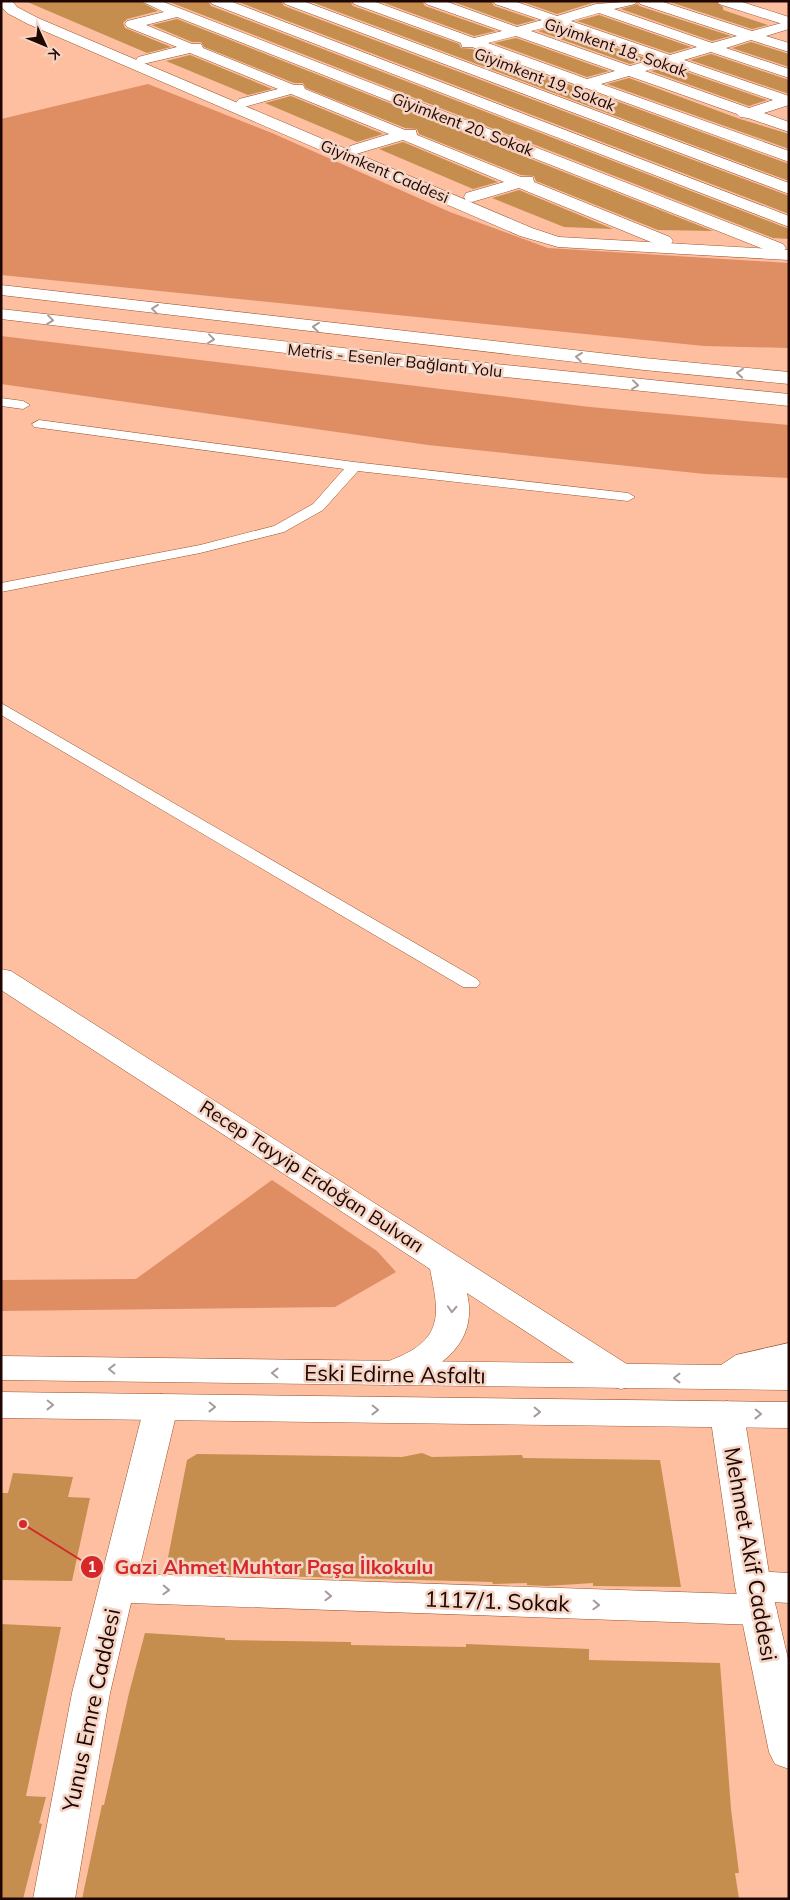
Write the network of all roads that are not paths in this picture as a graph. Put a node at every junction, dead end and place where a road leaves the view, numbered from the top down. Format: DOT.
graph roads {
  1 [pos="8,1"];
  2 [pos="148,1"];
  3 [pos="217,1"];
  4 [pos="290,1"];
  5 [pos="431,1"];
  6 [pos="500,1"];
  7 [pos="575,1"];
  8 [pos="630,1"];
  9 [pos="644,1"];
  10 [pos="724,1"];
  11 [pos="754,1"];
  12 [pos="370,2"];
  13 [pos="600,9"];
  14 [pos="789,12"];
  15 [pos="178,13"];
  16 [pos="325,14"];
  17 [pos="556,21"];
  18 [pos="789,22"];
  19 [pos="281,26"];
  20 [pos="789,26"];
  21 [pos="516,31"];
  22 [pos="752,36"];
  23 [pos="239,37"];
  24 [pos="472,43"];
  25 [pos="191,48"];
  26 [pos="711,48"];
  27 [pos="789,48"];
  28 [pos="426,53"];
  29 [pos="143,60"];
  30 [pos="669,60"];
  31 [pos="384,66"];
  32 [pos="630,71"];
  33 [pos="789,74"];
  34 [pos="341,77"];
  35 [pos="585,84"];
  36 [pos="292,90"];
  37 [pos="539,95"];
  38 [pos="788,100"];
  39 [pos="244,102"];
  40 [pos="495,109"];
  41 [pos="749,112"];
  42 [pos="454,121"];
  43 [pos="704,126"];
  44 [pos="789,127"];
  45 [pos="404,135"];
  46 [pos="656,139"];
  47 [pos="356,149"];
  48 [pos="612,154"];
  49 [pos="789,157"];
  50 [pos="571,167"];
  51 [pos="520,182"];
  52 [pos="786,186"];
  53 [pos="472,197"];
  54 [pos="739,203"];
  55 [pos="697,216"];
  56 [pos="789,222"];
  57 [pos="664,241"];
  58 [pos="785,250"];
  59 [pos="1,290"];
  60 [pos="1,314"];
  61 [pos="365,332"];
  62 [pos="789,361"];
  63 [pos="789,378"];
  64 [pos="789,400"];
  65 [pos="1,402"];
  66 [pos="23,405"];
  67 [pos="39,424"];
  68 [pos="354,466"];
  69 [pos="628,498"];
  70 [pos="1,588"];
  71 [pos="1,708"];
  72 [pos="1,977"];
  73 [pos="470,983"];
  74 [pos="444,1261"];
  75 [pos="789,1355"];
  76 [pos="1,1368"];
  77 [pos="390,1375"];
  78 [pos="621,1377"];
  79 [pos="726,1378"];
  80 [pos="789,1378"];
  81 [pos="1,1405"];
  82 [pos="162,1406"];
  83 [pos="673,1413"];
  84 [pos="727,1414"];
  85 [pos="789,1415"];
  86 [pos="117,1588"];
  87 [pos="789,1588"];
  88 [pos="755,1598"];
  89 [pos="789,1752"];
  90 [pos="54,1899"];
  1 -- 29 [label="main road, Giyimkent Caddesi"];
  1 -- 58 [label="main road, Giyimkent Caddesi"];
  2 -- 15 [label="main road, Giyimkent 20. Sokak"];
  3 -- 19 [label="main road"];
  4 -- 16 [label="main road, Giyimkent 19. Sokak"];
  5 -- 21 [label="main road, Giyimkent 18. Sokak"];
  6 -- 17 [label="main road"];
  7 -- 13 [label="main road"];
  8 -- 13 [label="main road"];
  9 -- 22 [label="main road"];
  10 -- 18 [label="main road"];
  11 -- 14 [label="main road"];
  12 -- 16 [label="main road"];
  12 -- 24 [label="main road"];
  13 -- 17 [label="main road"];
  13 -- 26 [label="main road"];
  15 -- 23 [label="main road, Giyimkent 20. Sokak"];
  15 -- 25 [label="main road"];
  16 -- 19 [label="main road"];
  16 -- 28 [label="main road, Giyimkent 19. Sokak"];
  17 -- 21 [label="main road"];
  17 -- 30 [label="main road"];
  19 -- 23 [label="main road"];
  19 -- 31 [label="main road"];
  20 -- 22 [label="main road"];
  21 -- 24 [label="main road"];
  21 -- 32 [label="main road, Giyimkent 18. Sokak"];
  22 -- 26 [label="main road"];
  22 -- 27 [label="main road"];
  23 -- 25 [label="main road"];
  23 -- 34 [label="main road, Giyimkent 20. Sokak"];
  24 -- 28 [label="main road"];
  24 -- 35 [label="main road"];
  25 -- 29 [label="main road"];
  25 -- 36 [label="main road"];
  26 -- 30 [label="main road"];
  26 -- 33 [label="main road"];
  28 -- 31 [label="main road"];
  28 -- 37 [label="main road, Giyimkent 19. Sokak"];
  29 -- 39 [label="main road, Giyimkent Caddesi"];
  30 -- 32 [label="main road"];
  30 -- 38 [label="main road"];
  31 -- 34 [label="main road"];
  31 -- 40 [label="main road"];
  32 -- 35 [label="main road"];
  32 -- 41 [label="main road, Giyimkent 18. Sokak"];
  34 -- 36 [label="main road"];
  34 -- 42 [label="main road, Giyimkent 20. Sokak"];
  35 -- 37 [label="main road"];
  35 -- 43 [label="main road"];
  36 -- 39 [label="main road"];
  36 -- 45 [label="main road"];
  37 -- 40 [label="main road"];
  37 -- 46 [label="main road, Giyimkent 19. Sokak"];
  38 -- 41 [label="main road"];
  39 -- 47 [label="main road, Giyimkent Caddesi"];
  40 -- 42 [label="main road"];
  40 -- 48 [label="main road"];
  41 -- 43 [label="main road"];
  41 -- 44 [label="main road, Giyimkent 18. Sokak"];
  42 -- 45 [label="main road"];
  42 -- 50 [label="main road, Giyimkent 20. Sokak"];
  43 -- 46 [label="main road"];
  43 -- 49 [label="main road"];
  45 -- 47 [label="main road"];
  45 -- 51 [label="main road"];
  46 -- 48 [label="main road"];
  46 -- 52 [label="main road, Giyimkent 19. Sokak"];
  47 -- 53 [label="main road, Giyimkent Caddesi"];
  48 -- 50 [label="main road"];
  48 -- 54 [label="main road"];
  50 -- 51 [label="main road"];
  50 -- 55 [label="main road, Giyimkent 20. Sokak"];
  51 -- 53 [label="main road"];
  51 -- 57 [label="main road"];
  52 -- 54 [label="main road"];
  53 -- 57 [label="main road, Giyimkent Caddesi"];
  54 -- 55 [label="main road"];
  54 -- 56 [label="main road"];
  55 -- 58 [label="main road, Giyimkent 20. Sokak"];
  57 -- 58 [label="main road, Giyimkent Caddesi"];
  61 -- 59 [label="main road, Metris - Esenler Bağlantı Yolu, one-way"];
  60 -- 64 [label="main road, Metris - Esenler Bağlantı Yolu, one-way"];
  61 -- 62 [label="main road"];
  63 -- 61 [label="main road, one-way"];
  65 -- 66 [label="lane"];
  67 -- 68 [label="lane"];
  68 -- 69 [label="lane"];
  68 -- 70 [label="lane"];
  71 -- 73 [label="lane"];
  72 -- 74 [label="main road, Recep Tayyip Erdoğan Bulvarı"];
  74 -- 77 [label="main road, one-way"];
  74 -- 78 [label="main road, Recep Tayyip Erdoğan Bulvarı"];
  75 -- 79 [label="main road"];
  77 -- 76 [label="main road, Eski Edirne Asfaltı, one-way"];
  77 -- 78 [label="main road, Eski Edirne Asfaltı"];
  79 -- 78 [label="main road, Eski Edirne Asfaltı, one-way"];
  78 -- 83 [label="main road, Recep Tayyip Erdoğan Bulvarı"];
  79 -- 80 [label="main road, Eski Edirne Asfaltı"];
  79 -- 84 [label="main road, Mehmet Akif Caddesi"];
  81 -- 82 [label="main road, Eski Edirne Asfaltı, one-way"];
  82 -- 83 [label="main road, Eski Edirne Asfaltı, one-way"];
  82 -- 86 [label="main road, Yunus Emre Caddesi"];
  83 -- 84 [label="main road, Eski Edirne Asfaltı"];
  84 -- 85 [label="main road, Eski Edirne Asfaltı, one-way"];
  84 -- 88 [label="main road, Mehmet Akif Caddesi"];
  86 -- 88 [label="main road, 1117/1. Sokak, one-way"];
  86 -- 90 [label="main road, Yunus Emre Caddesi"];
  87 -- 88 [label="main road, 1117/1. Sokak"];
  88 -- 89 [label="main road, Mehmet Akif Caddesi"];
}
